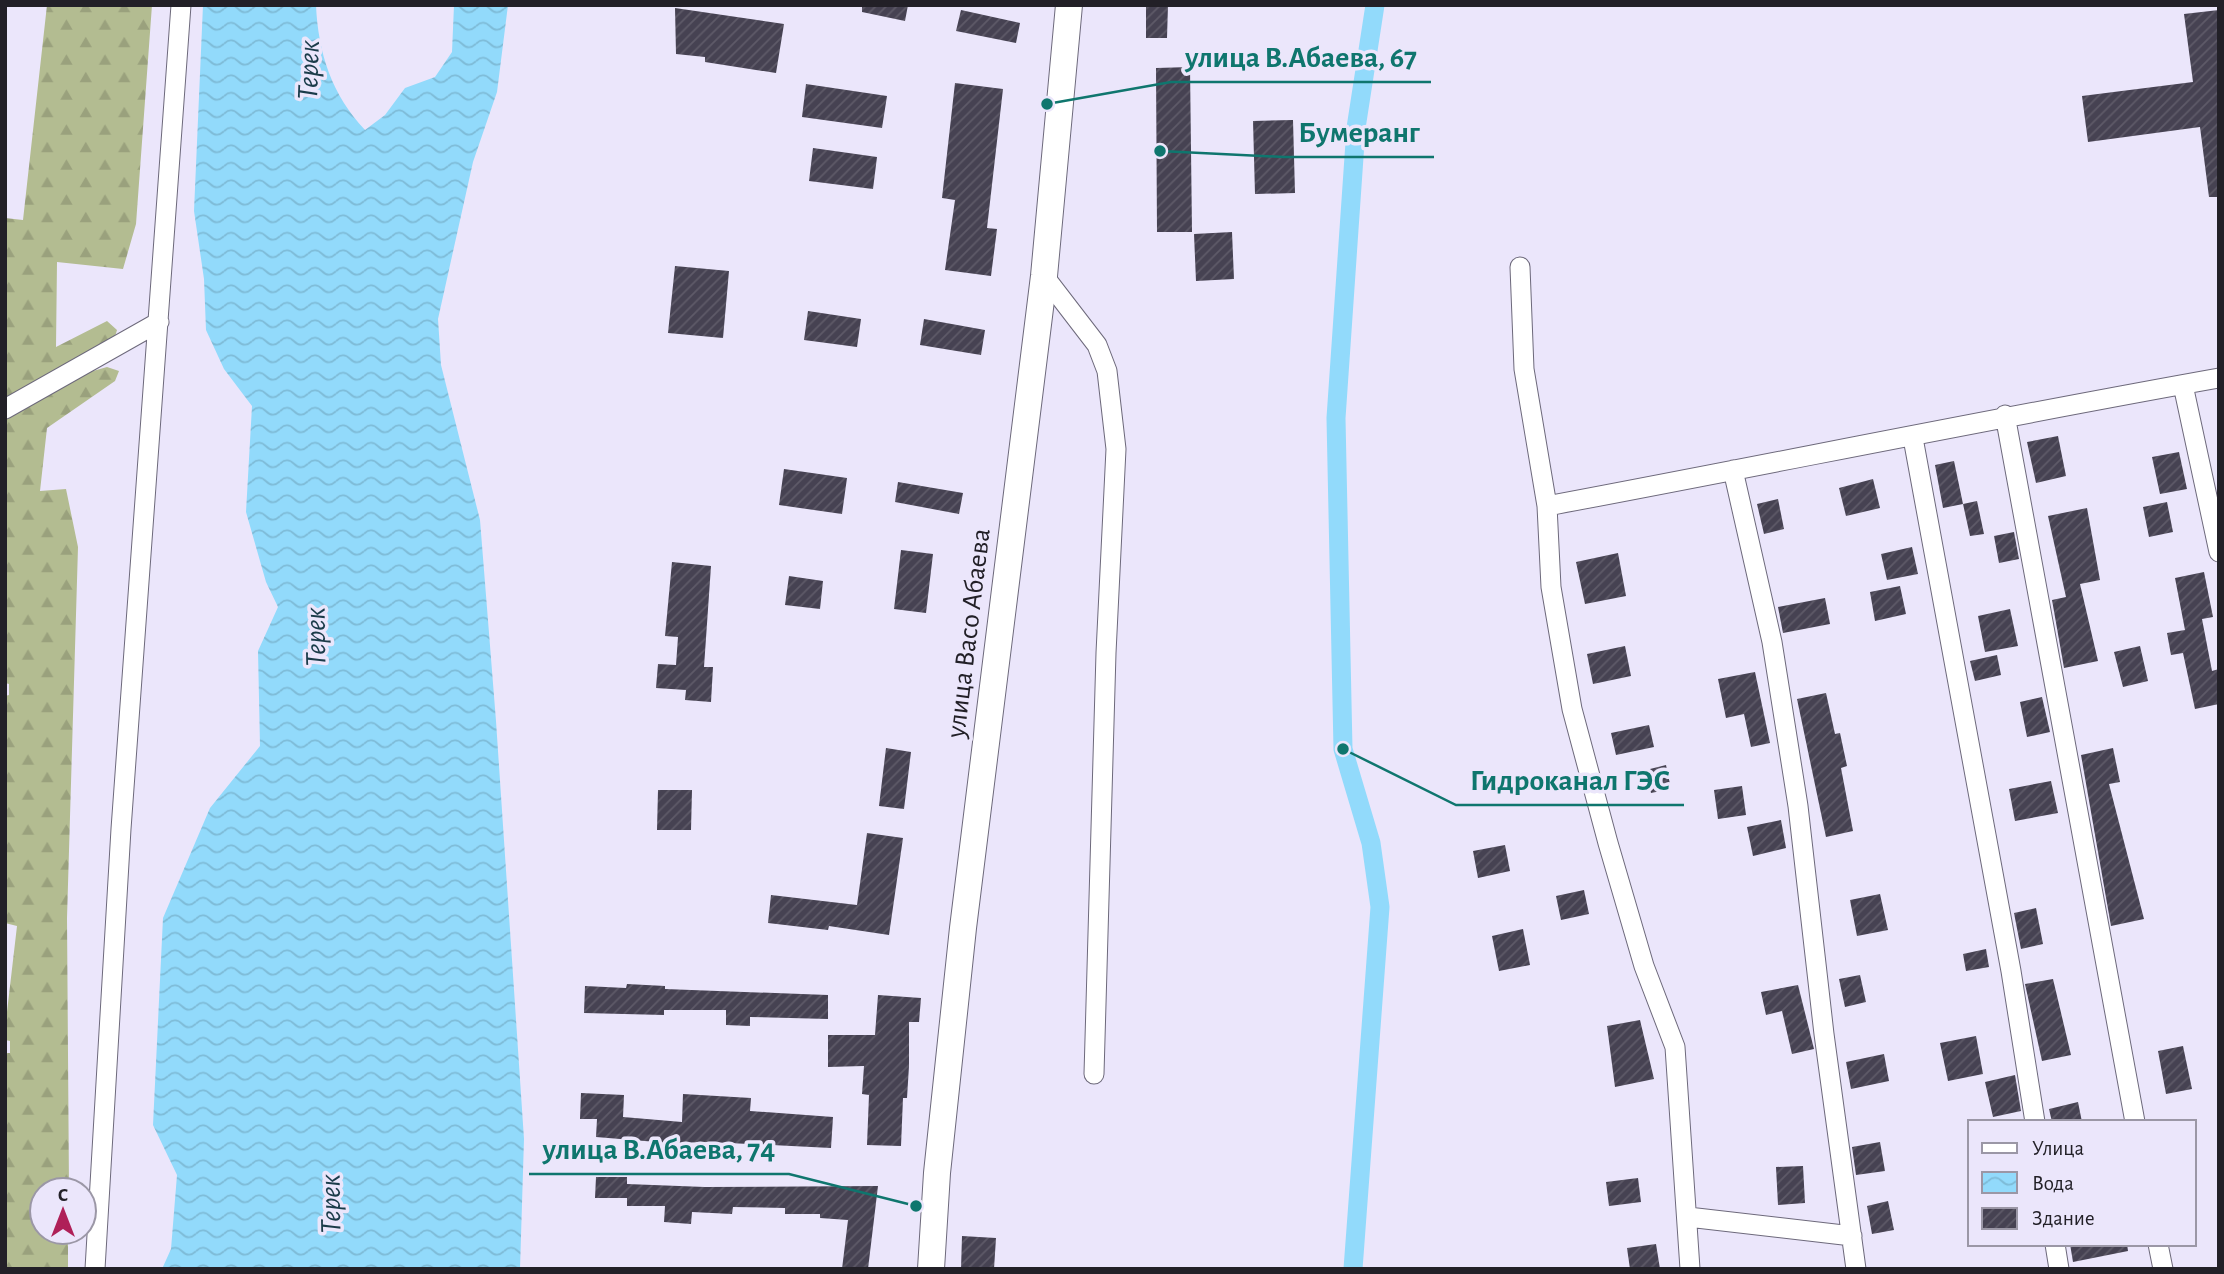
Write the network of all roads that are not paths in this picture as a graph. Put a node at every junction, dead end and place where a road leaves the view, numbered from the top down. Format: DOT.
graph roads {
  1 [pos="181,5"];
  2 [pos="1069,5"];
  3 [pos="1520,267"];
  4 [pos="1044,276"];
  5 [pos="159,322"];
  6 [pos="2219,378"];
  7 [pos="2183,385"];
  8 [pos="5,409"];
  9 [pos="2005,415"];
  10 [pos="1913,438"];
  11 [pos="1733,470"];
  12 [pos="1547,506"];
  13 [pos="2219,552"];
  14 [pos="1094,1074"];
  15 [pos="2035,1120"];
  16 [pos="2135,1120"];
  17 [pos="1688,1217"];
  18 [pos="1852,1236"];
  19 [pos="2055,1246"];
  20 [pos="2158,1246"];
  21 [pos="95,1269"];
  22 [pos="931,1269"];
  23 [pos="1690,1269"];
  24 [pos="1856,1269"];
  25 [pos="2059,1269"];
  26 [pos="2163,1269"];
  1 -- 5 [label="street"];
  2 -- 4 [label="main road, улица Васо Абаева"];
  3 -- 12 [label="street"];
  4 -- 14 [label="street"];
  4 -- 22 [label="main road, улица Васо Абаева"];
  5 -- 8 [label="street"];
  5 -- 21 [label="street"];
  6 -- 7 [label="street"];
  7 -- 9 [label="street"];
  7 -- 13 [label="street"];
  9 -- 10 [label="street"];
  9 -- 16 [label="street"];
  10 -- 11 [label="street"];
  10 -- 15 [label="street"];
  11 -- 12 [label="street"];
  11 -- 18 [label="street"];
  12 -- 17 [label="street"];
  17 -- 18 [label="street"];
  17 -- 23 [label="street"];
  18 -- 24 [label="street"];
  19 -- 25 [label="street"];
  20 -- 26 [label="street"];
}
